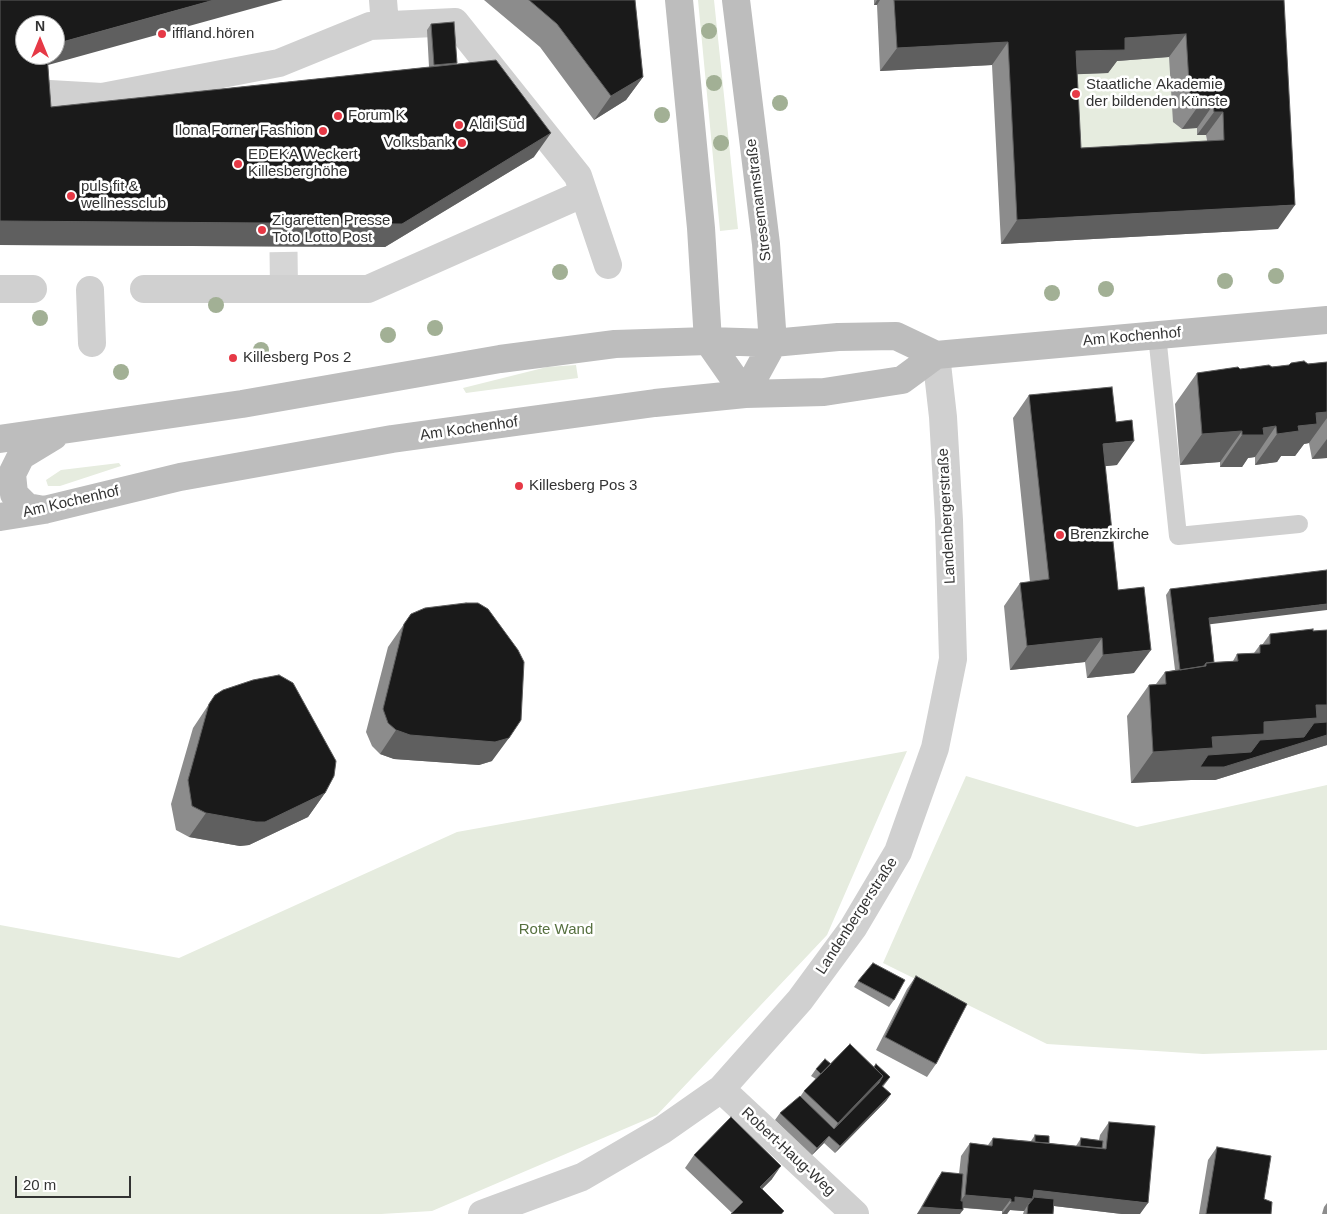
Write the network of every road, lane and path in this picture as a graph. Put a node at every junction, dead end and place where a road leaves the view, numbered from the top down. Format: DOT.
graph roads {
  1 [pos="679,0"];
  2 [pos="736,0"];
  3 [pos="384,12"];
  4 [pos="279,63"];
  5 [pos="280,91"];
  6 [pos="32,93"];
  7 [pos="582,194"];
  8 [pos="608,265"];
  9 [pos="0,289"];
  10 [pos="33,289"];
  11 [pos="90,289"];
  12 [pos="144,289"];
  13 [pos="1327,320"];
  14 [pos="1157,335"];
  15 [pos="708,340"];
  16 [pos="92,343"];
  17 [pos="773,343"];
  18 [pos="936,355"];
  19 [pos="745,394"];
  20 [pos="0,426"];
  21 [pos="67,430"];
  22 [pos="0,439"];
  23 [pos="44,510"];
  24 [pos="0,517"];
  25 [pos="1299,524"];
  26 [pos="721,1089"];
  27 [pos="482,1214"];
  28 [pos="855,1214"];
  1 -- 15 [label="main road"];
  2 -- 17 [label="main road, Stresemannstraße"];
  3 -- 4 [label="street"];
  3 -- 7 [label="street"];
  4 -- 5 [label="street"];
  4 -- 6 [label="street"];
  7 -- 8 [label="street"];
  7 -- 12 [label="street"];
  9 -- 10 [label="street"];
  11 -- 16 [label="street"];
  13 -- 14 [label="main road, Am Kochenhof"];
  14 -- 18 [label="main road, Am Kochenhof"];
  14 -- 25 [label="lane"];
  15 -- 17 [label="main road"];
  15 -- 19 [label="main road"];
  15 -- 21 [label="main road"];
  17 -- 18 [label="main road"];
  17 -- 19 [label="main road"];
  18 -- 19 [label="main road, Am Kochenhof"];
  18 -- 26 [label="street, Landenbergerstraße"];
  19 -- 23 [label="main road, Am Kochenhof"];
  20 -- 21 [label="lane"];
  21 -- 22 [label="main road"];
  21 -- 23 [label="main road"];
  23 -- 24 [label="main road, Am Kochenhof"];
  26 -- 27 [label="street, Landenbergerstraße"];
  26 -- 28 [label="street, Robert-Haug-Weg"];
}
